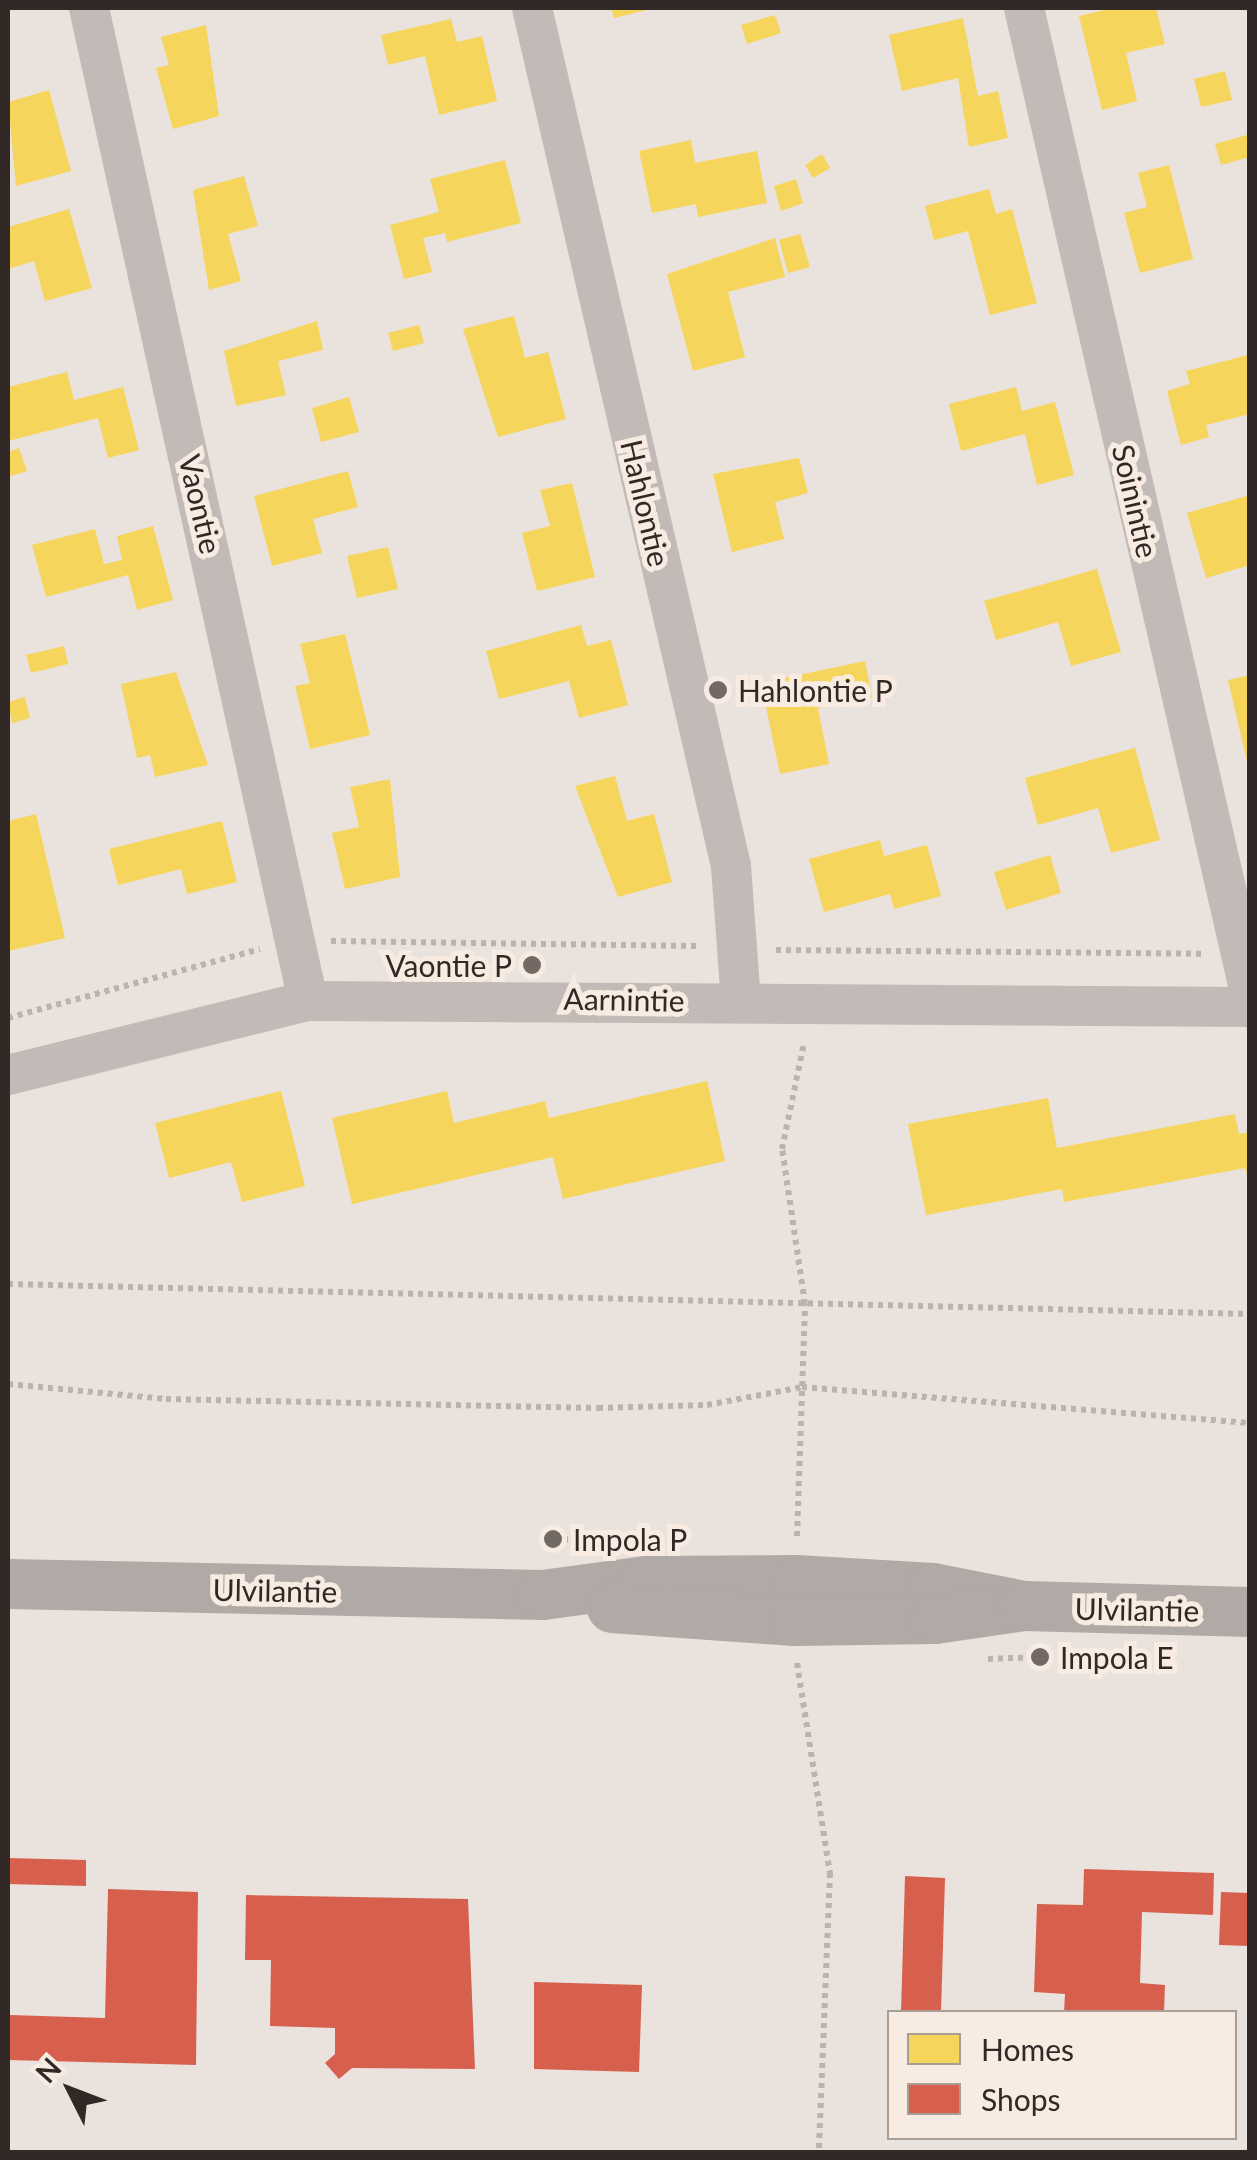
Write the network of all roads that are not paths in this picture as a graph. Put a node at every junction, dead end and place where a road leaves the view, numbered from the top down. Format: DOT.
graph roads {
  1 [pos="89,8"];
  2 [pos="532,8"];
  3 [pos="1024,8"];
  4 [pos="1250,993"];
  5 [pos="308,1001"];
  6 [pos="741,1001"];
  7 [pos="1250,1008"];
  8 [pos="8,1075"];
  9 [pos="8,1584"];
  10 [pos="1250,1612"];
  1 -- 5 [label="street, Vaontie"];
  2 -- 6 [label="street, Hahlontie"];
  3 -- 4 [label="street, Soinintie"];
  5 -- 6 [label="street, Aarnintie"];
  5 -- 8 [label="street, Aarnintie"];
  6 -- 7 [label="street, Aarnintie"];
  9 -- 10 [label="main road, Ulvilantie"];
}
